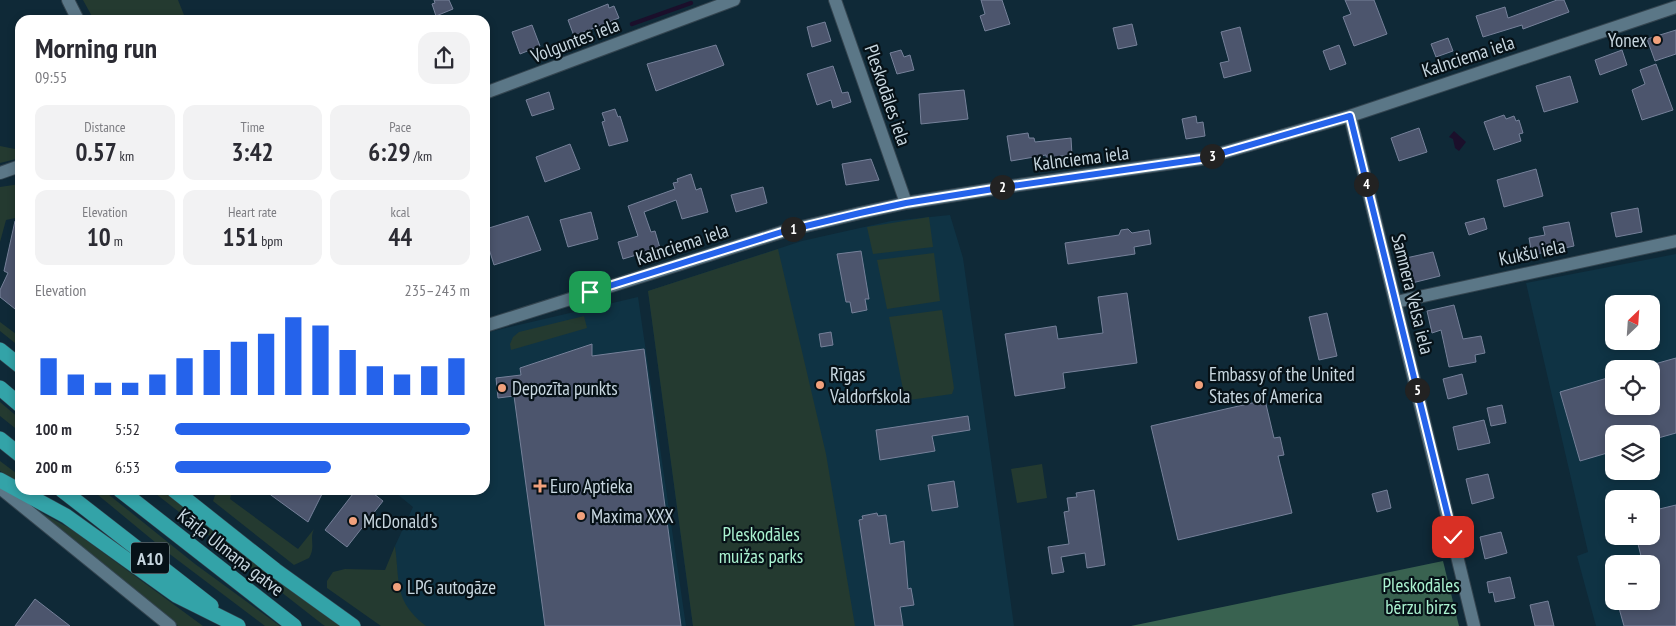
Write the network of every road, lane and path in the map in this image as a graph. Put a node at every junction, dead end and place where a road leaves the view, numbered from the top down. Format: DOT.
graph roads {
  1 [pos="68,0"];
  2 [pos="734,0"];
  3 [pos="835,0"];
  4 [pos="1676,7"];
  5 [pos="76,15"];
  6 [pos="490,91"];
  7 [pos="1350,116"];
  8 [pos="15,168"];
  9 [pos="1,172"];
  10 [pos="15,173"];
  11 [pos="906,203"];
  12 [pos="1676,241"];
  13 [pos="1396,302"];
  14 [pos="490,324"];
  15 [pos="0,350"];
  16 [pos="15,362"];
  17 [pos="0,388"];
  18 [pos="15,401"];
  19 [pos="0,439"];
  20 [pos="15,451"];
  21 [pos="0,480"];
  22 [pos="0,488"];
  23 [pos="15,488"];
  24 [pos="28,495"];
  25 [pos="68,495"];
  26 [pos="126,495"];
  27 [pos="180,495"];
  28 [pos="170,626"];
  29 [pos="238,626"];
  30 [pos="294,626"];
  31 [pos="353,626"];
  32 [pos="1474,626"];
  1 -- 5 [label="street"];
  2 -- 6 [label="street, Volguntes iela"];
  3 -- 11 [label="street, Pleskodāles iela"];
  4 -- 7 [label="street, Kalnciema iela"];
  7 -- 11 [label="street, Kalnciema iela"];
  7 -- 13 [label="street, Samnera Velsa iela"];
  8 -- 9 [label="street"];
  9 -- 10 [label="street"];
  11 -- 14 [label="street, Kalnciema iela"];
  12 -- 13 [label="street, Kukšu iela"];
  13 -- 32 [label="street, Samnera Velsa iela"];
  15 -- 16 [label="highway"];
  17 -- 18 [label="highway"];
  19 -- 20 [label="highway"];
  21 -- 23 [label="highway"];
  22 -- 28 [label="street"];
  24 -- 29 [label="highway"];
  25 -- 29 [label="highway, A10"];
  26 -- 30 [label="highway, Kārļa Ulmaņa gatve / A10"];
  27 -- 31 [label="highway"];
}
